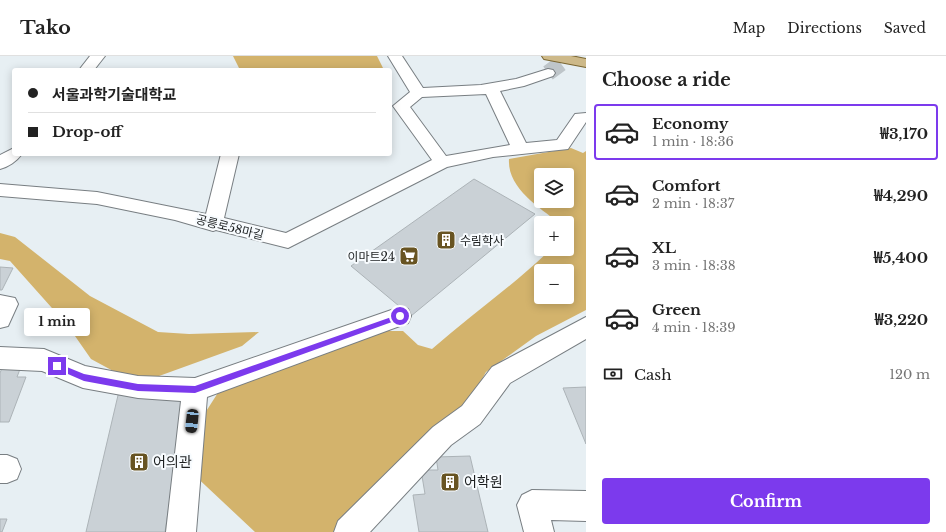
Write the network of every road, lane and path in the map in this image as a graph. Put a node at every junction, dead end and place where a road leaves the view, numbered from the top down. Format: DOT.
graph roads {
  1 [pos="98,56"];
  2 [pos="395,56"];
  3 [pos="549,56"];
  4 [pos="586,63"];
  5 [pos="88,68"];
  6 [pos="548,72"];
  7 [pos="492,88"];
  8 [pos="418,93"];
  9 [pos="396,106"];
  10 [pos="581,117"];
  11 [pos="520,150"];
  12 [pos="12,154"];
  13 [pos="230,156"];
  14 [pos="442,162"];
  15 [pos="0,163"];
  16 [pos="0,190"];
  17 [pos="213,224"];
  18 [pos="0,304"];
  19 [pos="400,316"];
  20 [pos="0,319"];
  21 [pos="586,327"];
  22 [pos="0,358"];
  23 [pos="195,390"];
  24 [pos="586,506"];
  25 [pos="181,532"];
  26 [pos="349,532"];
  27 [pos="539,532"];
  1 -- 5 [label="street"];
  2 -- 8 [label="street"];
  3 -- 4 [label="main road"];
  6 -- 7 [label="street"];
  7 -- 8 [label="street"];
  7 -- 11 [label="street"];
  8 -- 9 [label="street"];
  9 -- 14 [label="street"];
  10 -- 11 [label="street, 공릉로58마길"];
  11 -- 14 [label="street, 공릉로58마길"];
  12 -- 15 [label="street"];
  13 -- 17 [label="street"];
  14 -- 17 [label="street, 공릉로58마길"];
  16 -- 17 [label="street, 공릉로58마길"];
  18 -- 20 [label="street"];
  19 -- 23 [label="street"];
  21 -- 26 [label="street"];
  22 -- 23 [label="street"];
  23 -- 25 [label="street"];
  24 -- 27 [label="street"];
}
